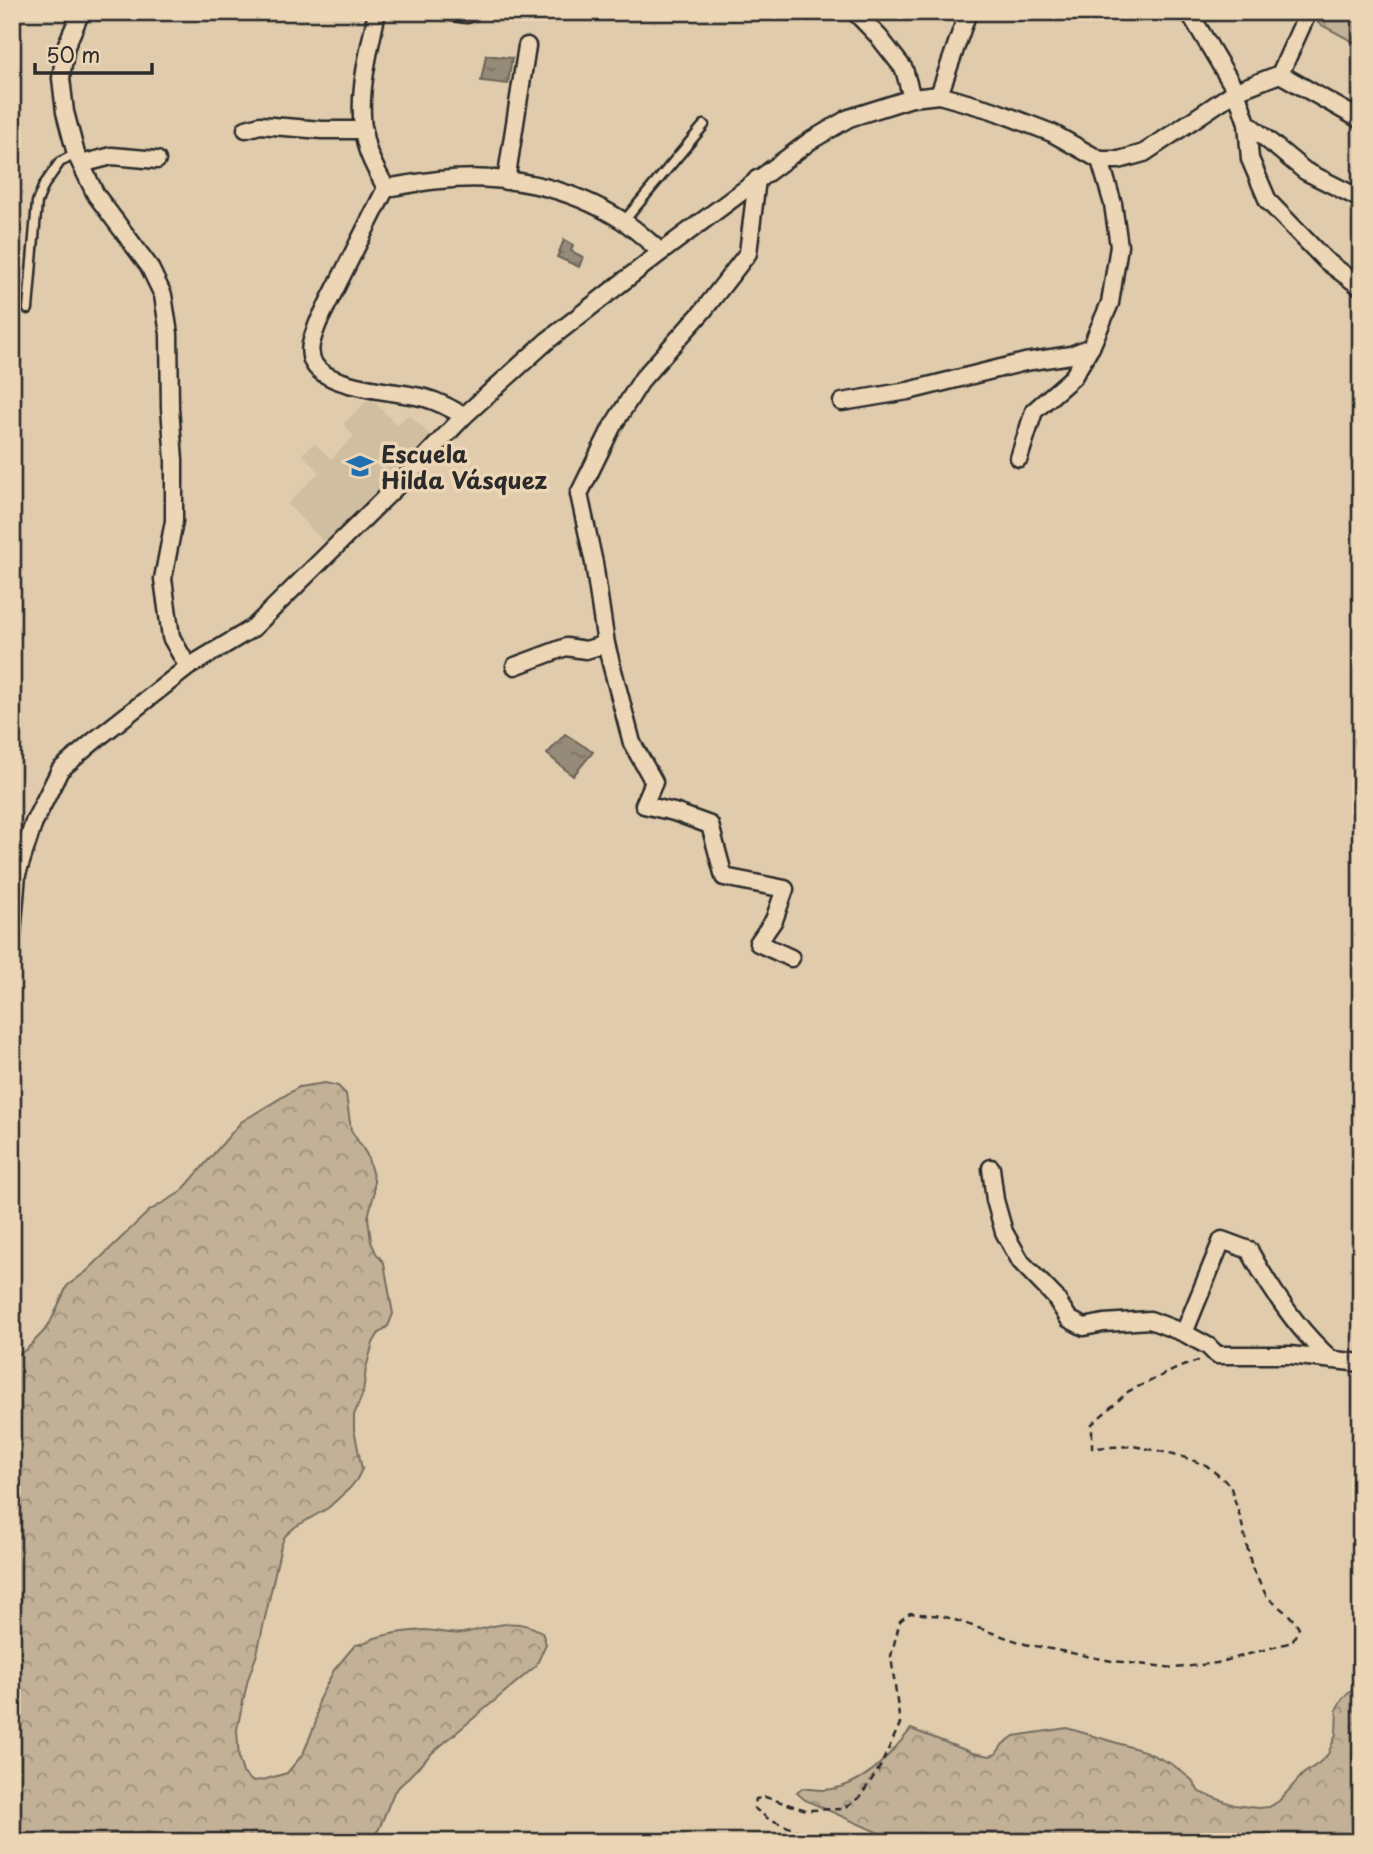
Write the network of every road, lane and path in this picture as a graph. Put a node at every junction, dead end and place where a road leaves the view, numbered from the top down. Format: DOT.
graph roads {
  1 [pos="81,12"];
  2 [pos="377,12"];
  3 [pos="452,12"];
  4 [pos="473,12"];
  5 [pos="855,12"];
  6 [pos="968,12"];
  7 [pos="1189,12"];
  8 [pos="1308,12"];
  9 [pos="527,46"];
  10 [pos="1280,74"];
  11 [pos="1236,90"];
  12 [pos="939,95"];
  13 [pos="912,98"];
  14 [pos="1361,120"];
  15 [pos="1247,123"];
  16 [pos="704,125"];
  17 [pos="246,129"];
  18 [pos="364,130"];
  19 [pos="79,159"];
  20 [pos="157,160"];
  21 [pos="1100,160"];
  22 [pos="757,179"];
  23 [pos="506,180"];
  24 [pos="386,188"];
  25 [pos="1361,199"];
  26 [pos="624,221"];
  27 [pos="661,251"];
  28 [pos="1361,287"];
  29 [pos="28,309"];
  30 [pos="1091,346"];
  31 [pos="842,402"];
  32 [pos="464,416"];
  33 [pos="1019,458"];
  34 [pos="606,644"];
  35 [pos="515,666"];
  36 [pos="188,667"];
  37 [pos="12,935"];
  38 [pos="791,957"];
  39 [pos="991,1168"];
  40 [pos="1184,1333"];
  41 [pos="1217,1355"];
  42 [pos="1332,1360"];
  43 [pos="1361,1363"];
  44 [pos="824,1842"];
  1 -- 19 [label="street"];
  2 -- 18 [label="street"];
  3 -- 4 [label="street"];
  5 -- 13 [label="street"];
  6 -- 12 [label="street"];
  7 -- 11 [label="street"];
  8 -- 10 [label="street"];
  9 -- 23 [label="street"];
  10 -- 11 [label="street"];
  10 -- 14 [label="street"];
  11 -- 15 [label="street"];
  11 -- 21 [label="street"];
  12 -- 13 [label="street"];
  12 -- 21 [label="street"];
  13 -- 22 [label="street"];
  15 -- 25 [label="street"];
  15 -- 28 [label="street"];
  16 -- 26 [label="lane"];
  17 -- 18 [label="street"];
  18 -- 24 [label="street"];
  19 -- 20 [label="street"];
  19 -- 29 [label="lane"];
  19 -- 36 [label="street"];
  21 -- 30 [label="street"];
  22 -- 27 [label="street"];
  22 -- 34 [label="street"];
  23 -- 24 [label="street"];
  23 -- 26 [label="street"];
  24 -- 32 [label="street"];
  26 -- 27 [label="street"];
  27 -- 32 [label="street"];
  30 -- 31 [label="street"];
  30 -- 33 [label="street"];
  32 -- 36 [label="street"];
  34 -- 35 [label="street"];
  34 -- 38 [label="street"];
  36 -- 37 [label="street"];
  39 -- 40 [label="street"];
  40 -- 41 [label="street"];
  40 -- 42 [label="street"];
  41 -- 42 [label="street"];
  41 -- 44 [label="path"];
  42 -- 43 [label="street"];
}
